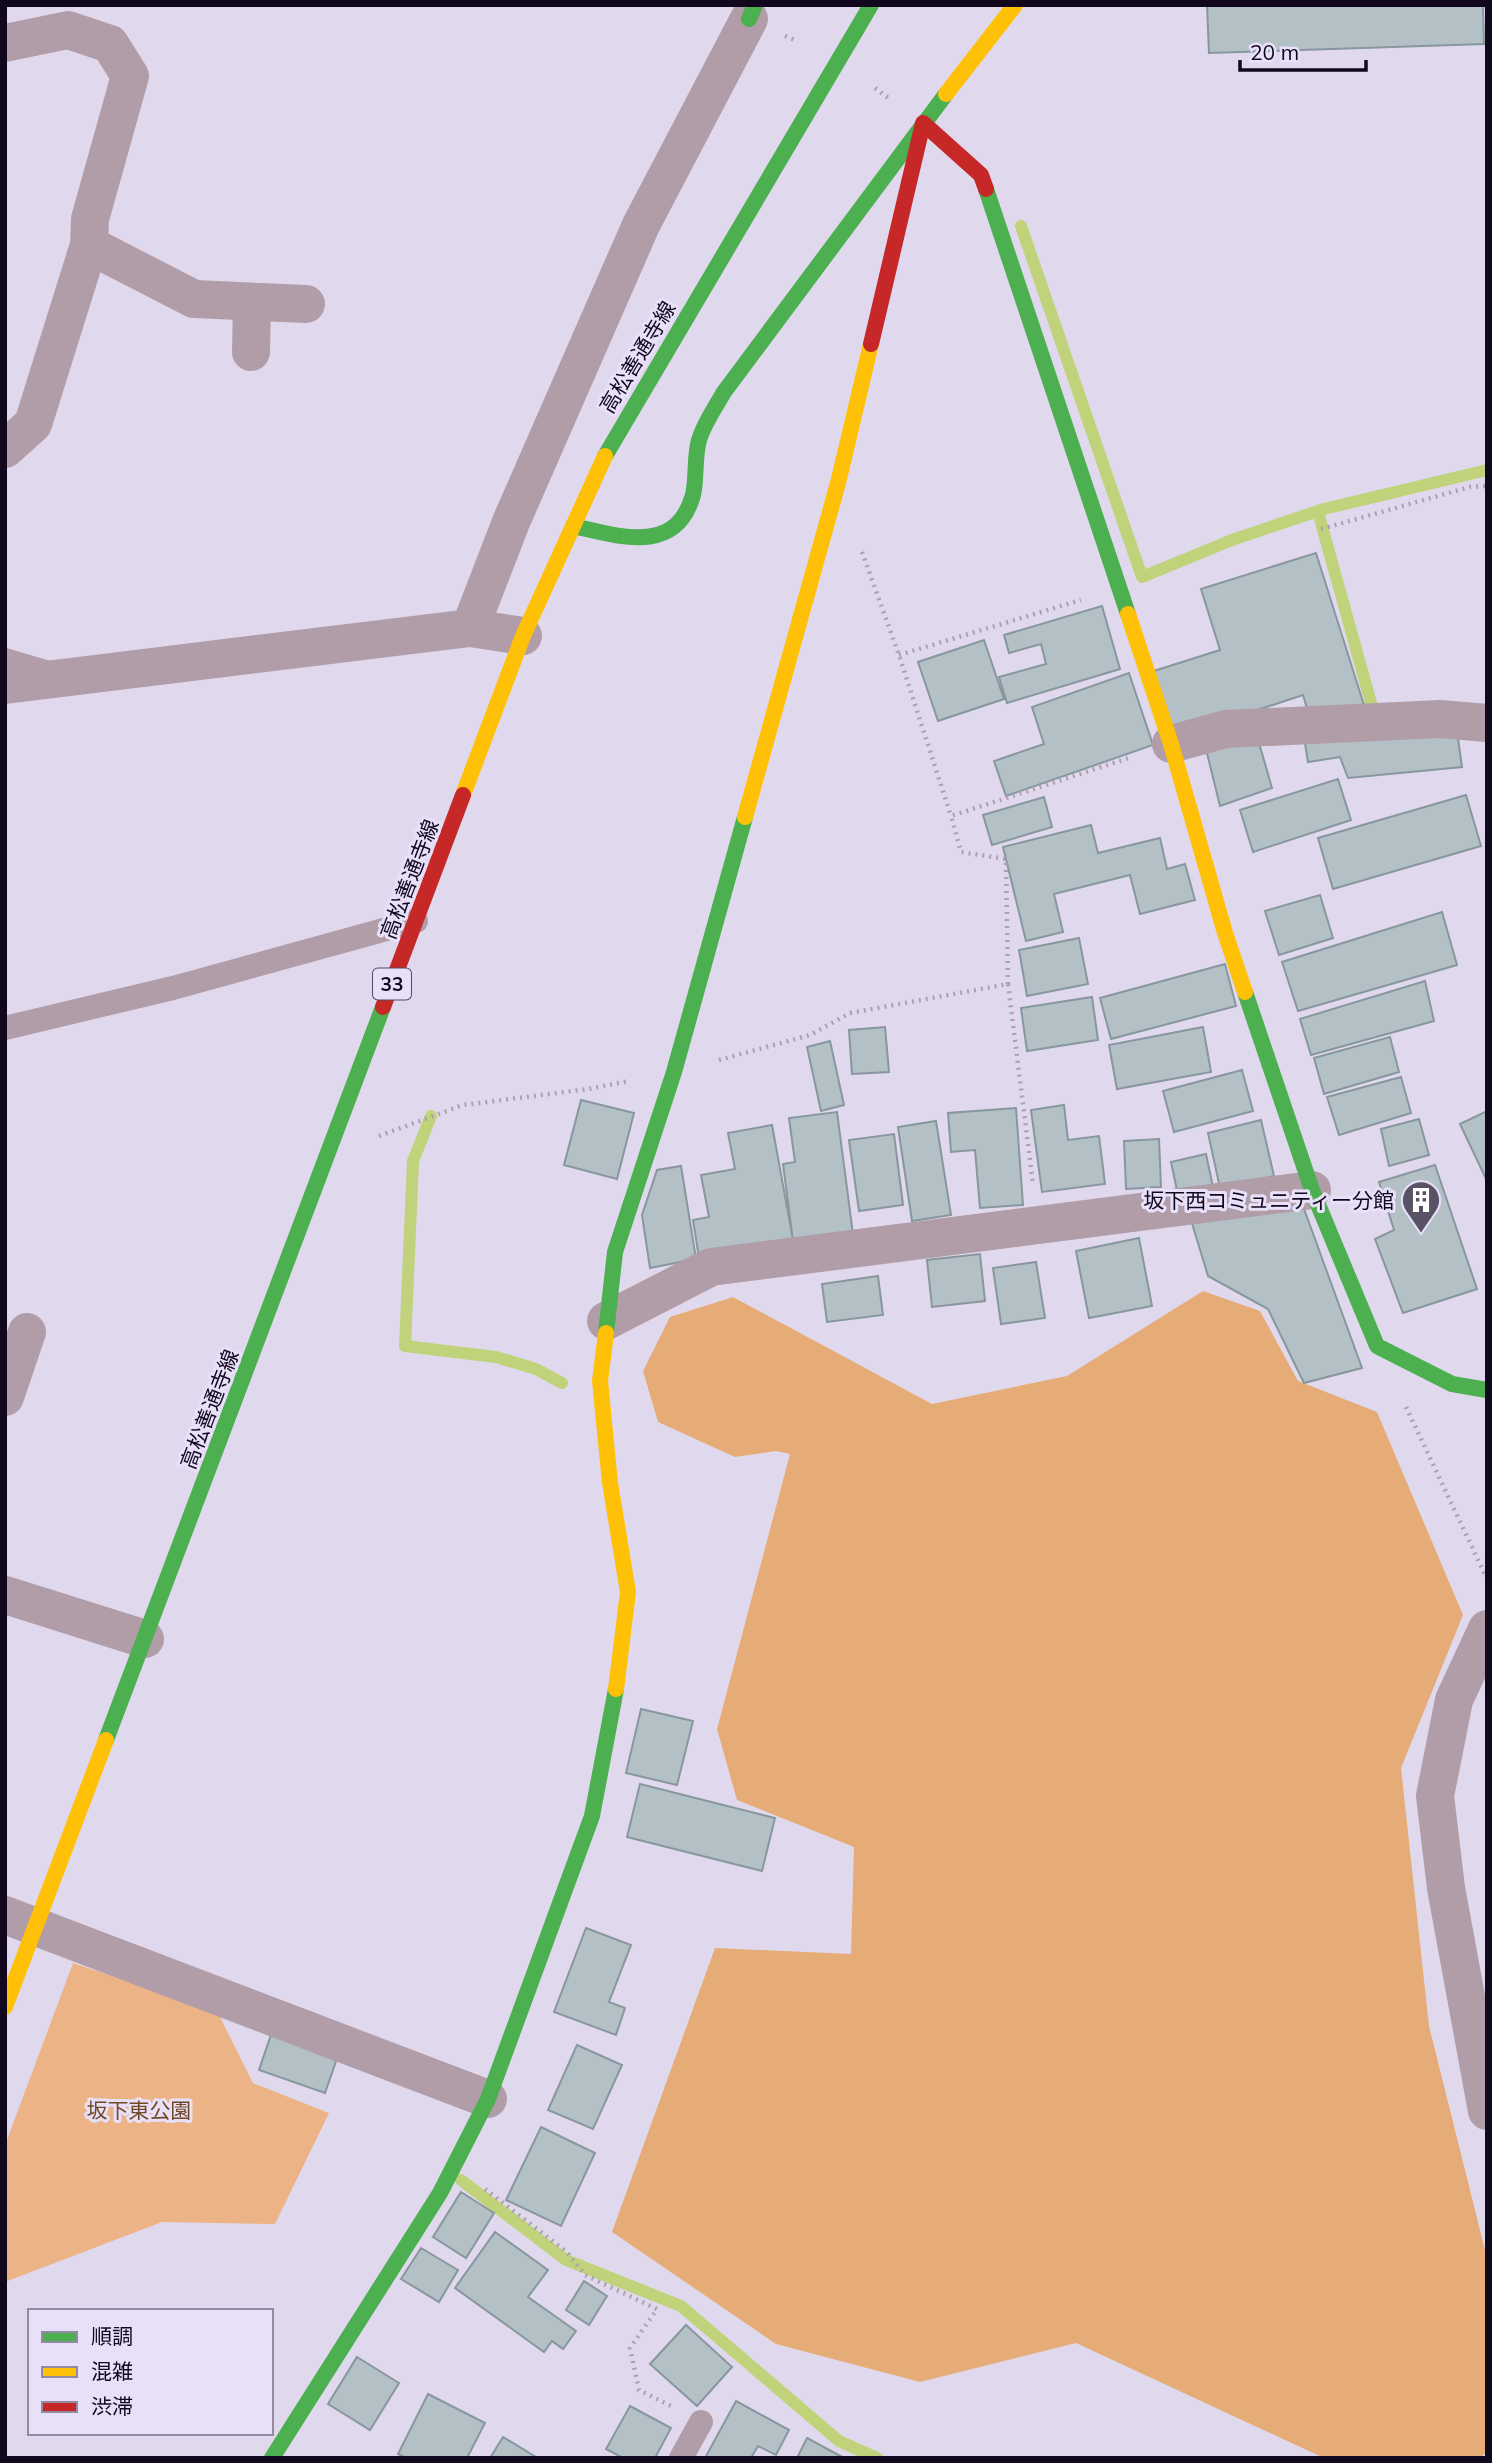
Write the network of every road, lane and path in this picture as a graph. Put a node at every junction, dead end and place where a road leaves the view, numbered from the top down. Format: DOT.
graph roads {
  1 [pos="871,5"];
  2 [pos="1015,5"];
  3 [pos="752,12"];
  4 [pos="5,43"];
  5 [pos="923,122"];
  6 [pos="89,245"];
  7 [pos="253,302"];
  8 [pos="306,304"];
  9 [pos="251,352"];
  10 [pos="10,440"];
  11 [pos="1487,486"];
  12 [pos="573,526"];
  13 [pos="1321,529"];
  14 [pos="860,545"];
  15 [pos="1119,589"];
  16 [pos="470,628"];
  17 [pos="523,636"];
  18 [pos="899,655"];
  19 [pos="5,660"];
  20 [pos="66,678"];
  21 [pos="5,685"];
  22 [pos="1440,719"];
  23 [pos="1487,723"];
  24 [pos="1487,733"];
  25 [pos="1171,744"];
  26 [pos="951,816"];
  27 [pos="416,921"];
  28 [pos="1008,984"];
  29 [pos="5,1028"];
  30 [pos="674,1072"];
  31 [pos="371,1139"];
  32 [pos="1312,1190"];
  33 [pos="1038,1223"];
  34 [pos="606,1321"];
  35 [pos="27,1332"];
  36 [pos="1377,1346"];
  37 [pos="1487,1390"];
  38 [pos="5,1397"];
  39 [pos="1487,1579"];
  40 [pos="5,1595"];
  41 [pos="1487,1630"];
  42 [pos="145,1639"];
  43 [pos="21,1921"];
  44 [pos="5,2007"];
  45 [pos="488,2099"];
  46 [pos="1487,2111"];
  47 [pos="454,2165"];
  48 [pos="701,2422"];
  49 [pos="272,2458"];
  50 [pos="681,2458"];
  1 -- 12 [label="street, 高松善通寺線 / 33"];
  2 -- 5 [label="street"];
  3 -- 16 [label="street"];
  4 -- 6 [label="street"];
  5 -- 12 [label="street"];
  5 -- 15 [label="street"];
  5 -- 30 [label="street"];
  6 -- 7 [label="street"];
  6 -- 10 [label="street"];
  7 -- 8 [label="street"];
  7 -- 9 [label="street"];
  11 -- 13 [label="path"];
  12 -- 17 [label="street, 高松善通寺線 / 33"];
  14 -- 18 [label="path"];
  15 -- 18 [label="path"];
  15 -- 25 [label="street"];
  16 -- 17 [label="street"];
  16 -- 20 [label="street"];
  17 -- 27 [label="street, 高松善通寺線 / 33"];
  18 -- 26 [label="path"];
  19 -- 20 [label="lane"];
  20 -- 21 [label="street"];
  22 -- 23 [label="street"];
  22 -- 24 [label="street"];
  22 -- 25 [label="street"];
  25 -- 26 [label="path"];
  25 -- 32 [label="street"];
  26 -- 28 [label="path"];
  27 -- 29 [label="lane"];
  27 -- 42 [label="street, 高松善通寺線 / 33"];
  28 -- 30 [label="path"];
  28 -- 33 [label="path"];
  30 -- 31 [label="path"];
  30 -- 34 [label="street"];
  32 -- 33 [label="street"];
  32 -- 36 [label="street"];
  33 -- 34 [label="street"];
  34 -- 45 [label="street"];
  35 -- 38 [label="street"];
  36 -- 37 [label="street"];
  36 -- 39 [label="path"];
  40 -- 42 [label="street"];
  41 -- 46 [label="street"];
  42 -- 43 [label="street, 高松善通寺線 / 33"];
  43 -- 44 [label="street, 高松善通寺線 / 33"];
  43 -- 45 [label="street"];
  45 -- 47 [label="street"];
  47 -- 48 [label="path"];
  47 -- 49 [label="street"];
  48 -- 50 [label="lane"];
}
